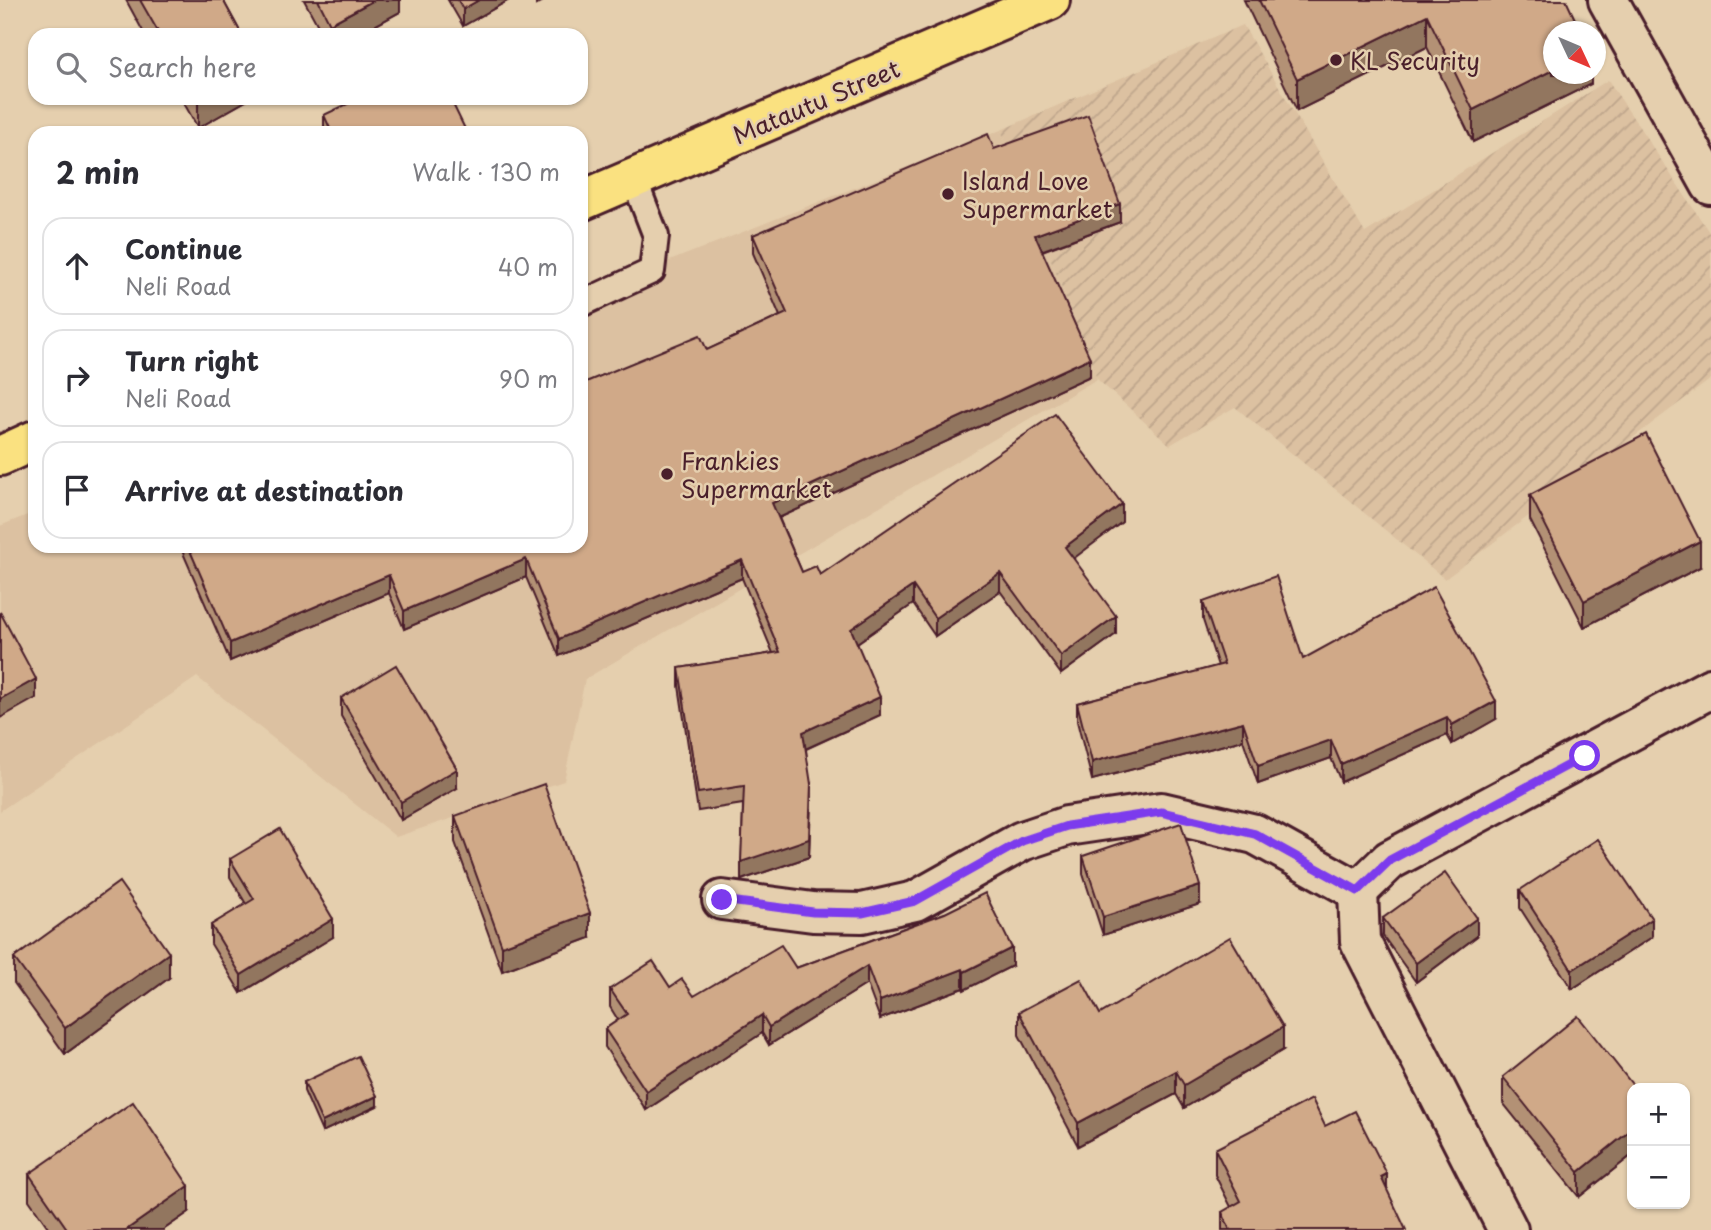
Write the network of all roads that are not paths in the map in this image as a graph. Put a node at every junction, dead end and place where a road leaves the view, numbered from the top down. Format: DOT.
graph roads {
  1 [pos="1050,0"];
  2 [pos="1608,0"];
  3 [pos="634,179"];
  4 [pos="1711,185"];
  5 [pos="588,198"];
  6 [pos="588,301"];
  7 [pos="28,443"];
  8 [pos="0,456"];
  9 [pos="1711,688"];
  10 [pos="1358,891"];
  11 [pos="722,900"];
  12 [pos="1508,1230"];
  1 -- 3 [label="main road, Matautu Street"];
  2 -- 4 [label="street"];
  3 -- 5 [label="main road, Matautu Street"];
  3 -- 6 [label="lane"];
  7 -- 8 [label="main road"];
  9 -- 10 [label="street"];
  10 -- 11 [label="street"];
  10 -- 12 [label="street"];
}
